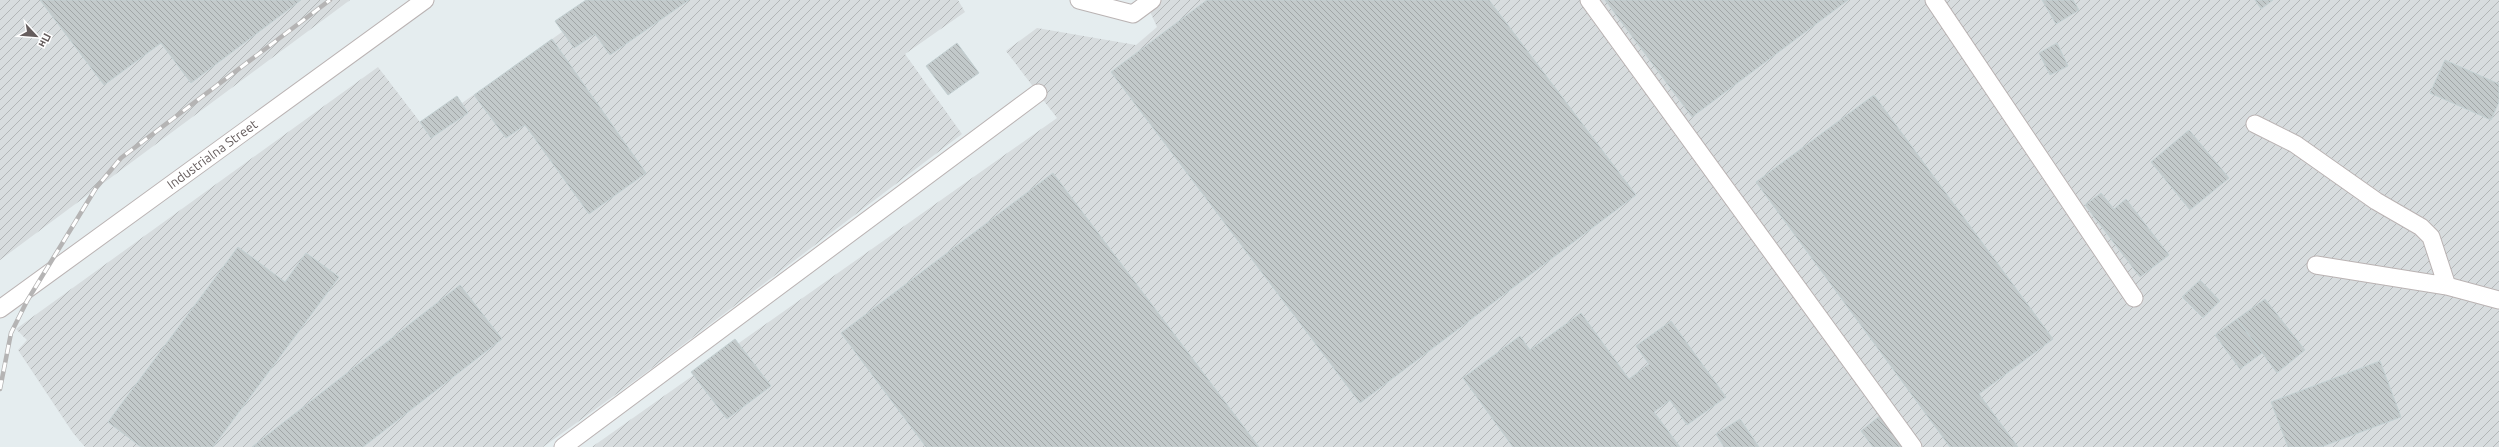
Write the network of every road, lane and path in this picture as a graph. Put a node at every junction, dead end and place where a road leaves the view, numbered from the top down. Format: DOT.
graph roads {
  1 [pos="425,0"];
  2 [pos="1079,0"];
  3 [pos="1152,0"];
  4 [pos="1588,0"];
  5 [pos="1934,0"];
  6 [pos="1038,93"];
  7 [pos="2255,124"];
  8 [pos="2316,265"];
  9 [pos="2447,286"];
  10 [pos="2134,298"];
  11 [pos="2499,300"];
  12 [pos="0,309"];
  13 [pos="563,447"];
  14 [pos="1913,447"];
  1 -- 12 [label="street, Industrialna Street"];
  2 -- 3 [label="street"];
  4 -- 14 [label="street"];
  5 -- 10 [label="street"];
  6 -- 13 [label="street"];
  7 -- 9 [label="street"];
  8 -- 9 [label="street"];
  9 -- 11 [label="street"];
}
